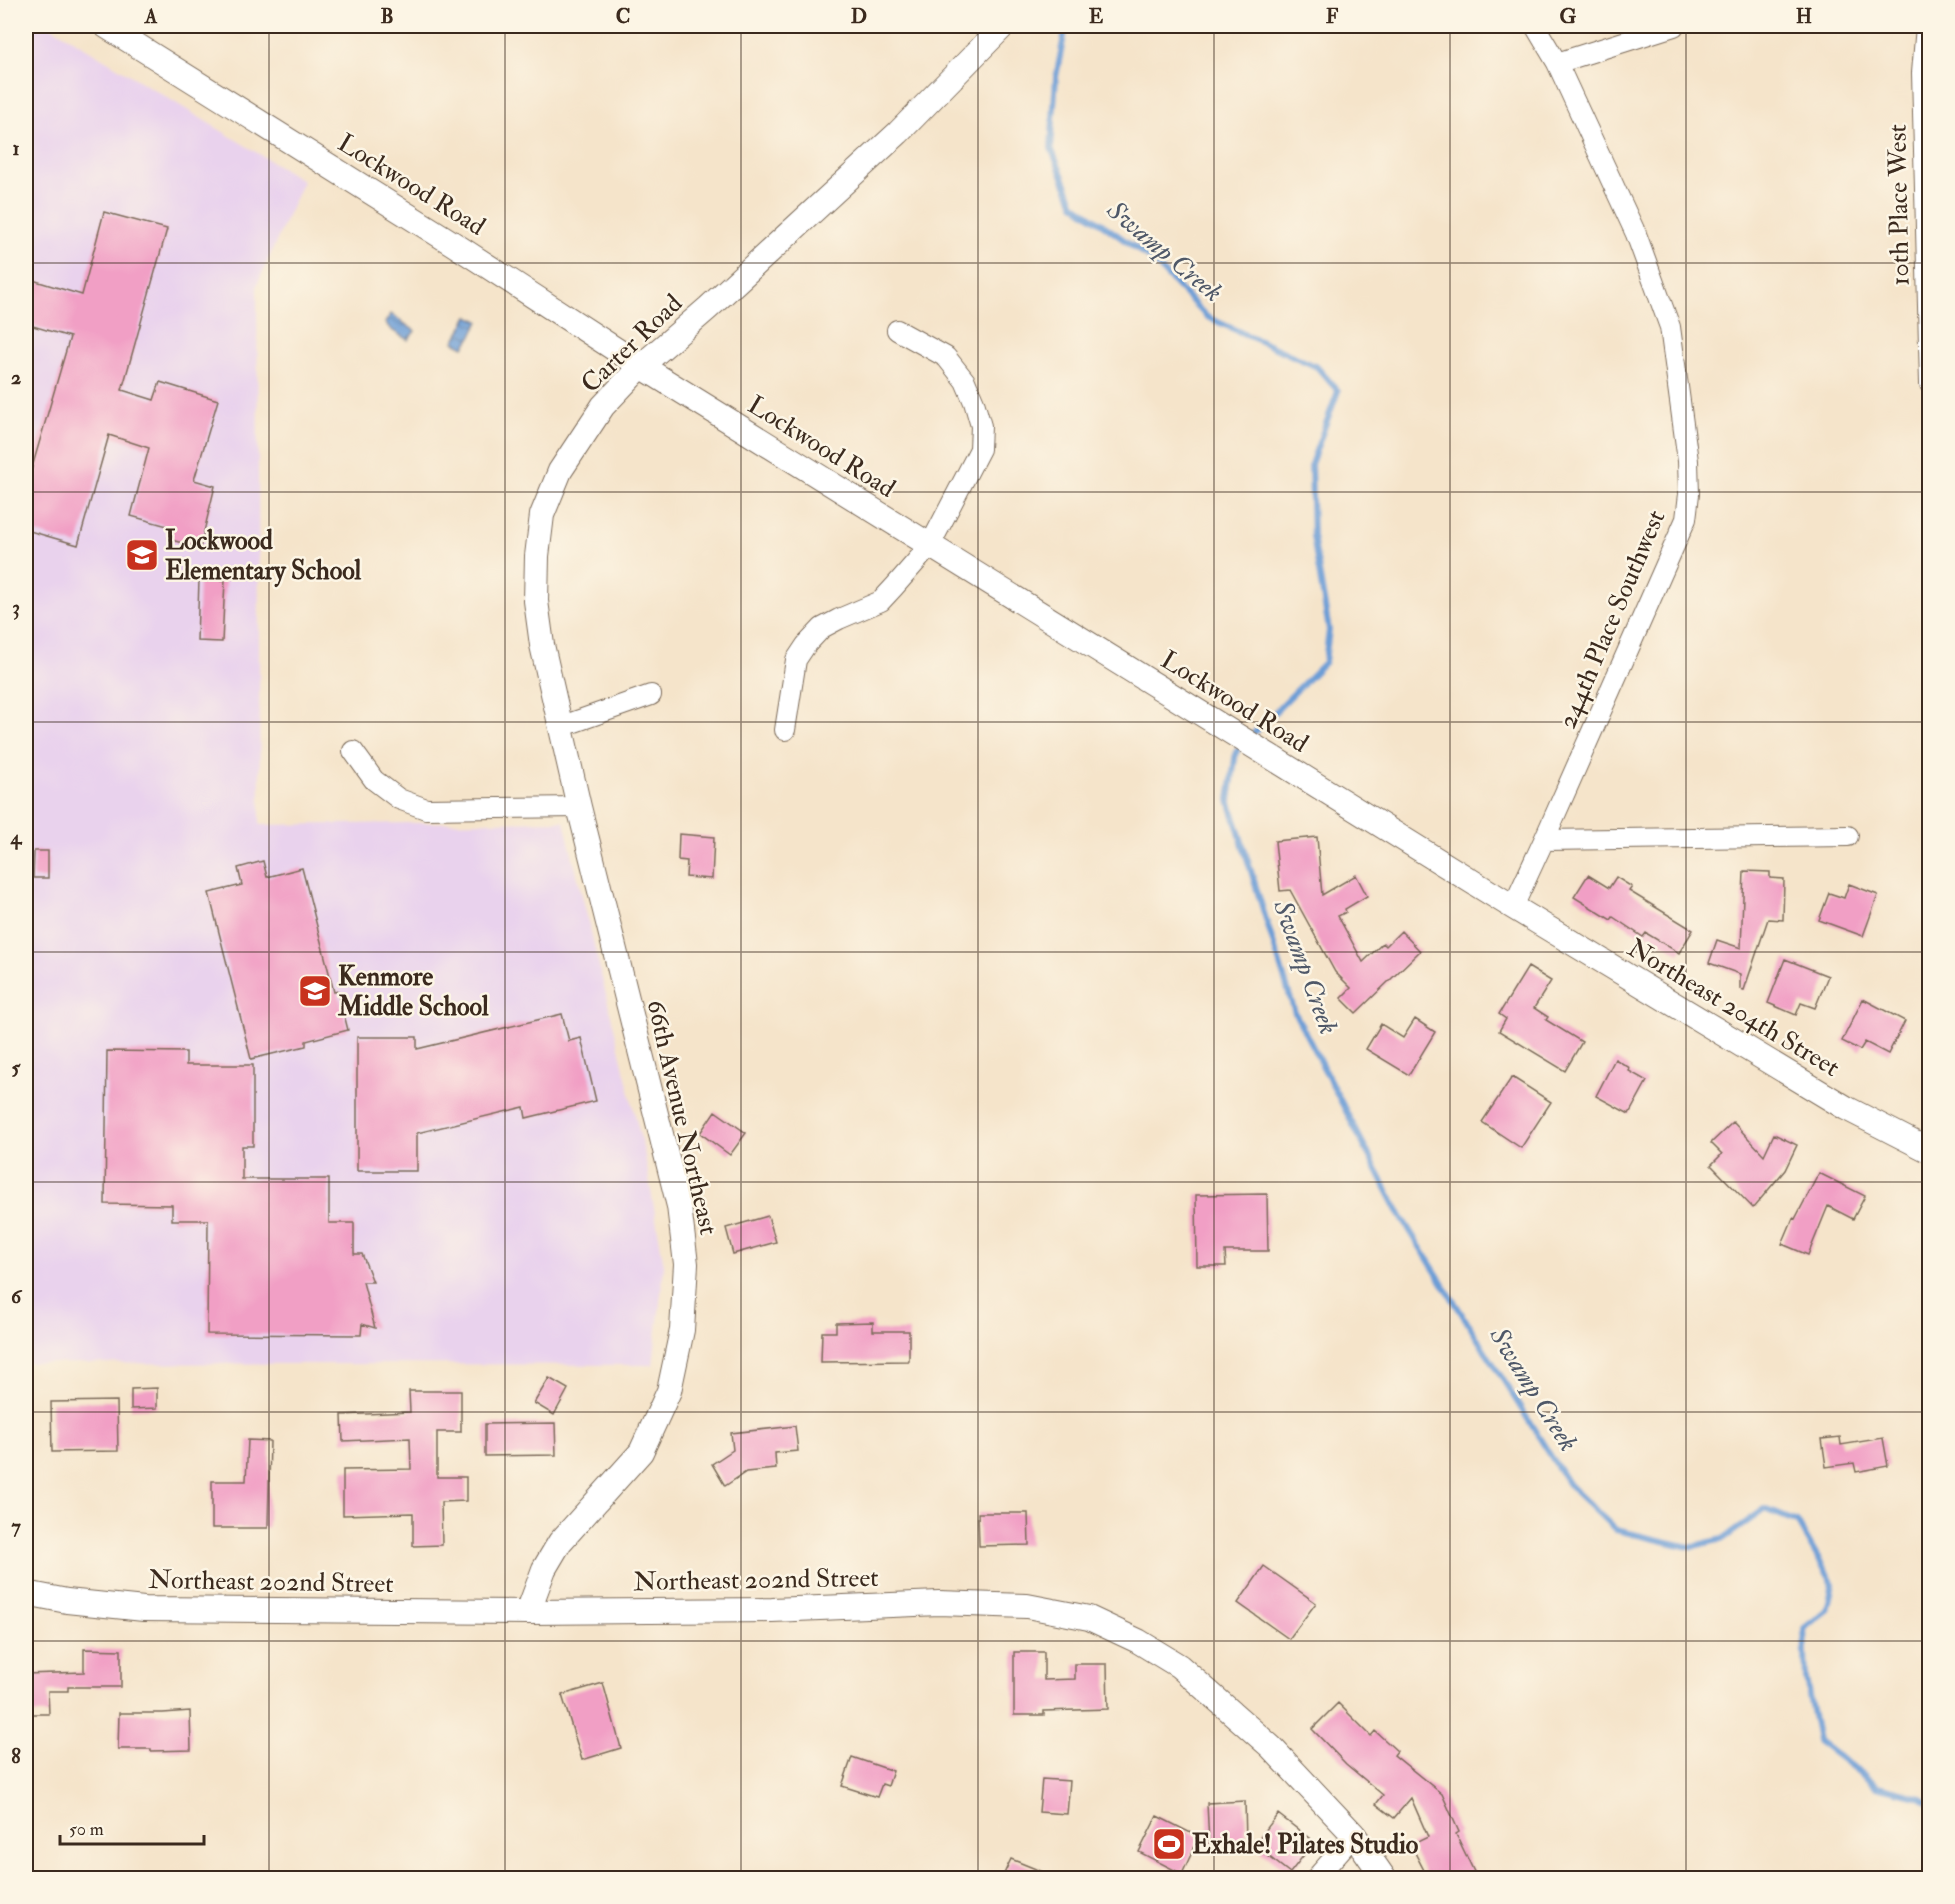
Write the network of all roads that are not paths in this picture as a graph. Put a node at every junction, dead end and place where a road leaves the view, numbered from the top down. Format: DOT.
graph roads {
  1 [pos="106,26"];
  2 [pos="1004,26"];
  3 [pos="1535,26"];
  4 [pos="1674,26"];
  5 [pos="1926,26"];
  6 [pos="1557,63"];
  7 [pos="897,330"];
  8 [pos="641,366"];
  9 [pos="1929,384"];
  10 [pos="929,547"];
  11 [pos="651,695"];
  12 [pos="560,727"];
  13 [pos="785,730"];
  14 [pos="353,752"];
  15 [pos="579,807"];
  16 [pos="1848,836"];
  17 [pos="1544,840"];
  18 [pos="589,845"];
  19 [pos="1513,907"];
  20 [pos="1929,1151"];
  21 [pos="26,1593"];
  22 [pos="528,1612"];
  23 [pos="1354,1834"];
  24 [pos="1316,1878"];
  25 [pos="1384,1878"];
  1 -- 8 [label="street, Lockwood Road"];
  2 -- 8 [label="street, Carter Road"];
  3 -- 6 [label="street, 244th Place Southwest"];
  4 -- 6 [label="street"];
  5 -- 9 [label="street, 10th Place West"];
  6 -- 17 [label="street, 244th Place Southwest"];
  7 -- 10 [label="street"];
  8 -- 10 [label="street, Lockwood Road"];
  8 -- 12 [label="street, Carter Road"];
  10 -- 13 [label="street"];
  10 -- 19 [label="street, Lockwood Road"];
  11 -- 12 [label="street"];
  12 -- 15 [label="street, Carter Road"];
  14 -- 15 [label="street"];
  15 -- 18 [label="street, Carter Road"];
  16 -- 17 [label="street"];
  17 -- 19 [label="street, 244th Place Southwest"];
  18 -- 22 [label="street, 66th Avenue Northeast"];
  19 -- 20 [label="street, Northeast 204th Street"];
  21 -- 22 [label="street, Northeast 202nd Street"];
  22 -- 23 [label="street, Northeast 202nd Street"];
  23 -- 24 [label="street"];
  23 -- 25 [label="street, Northeast 202nd Street"];
}
